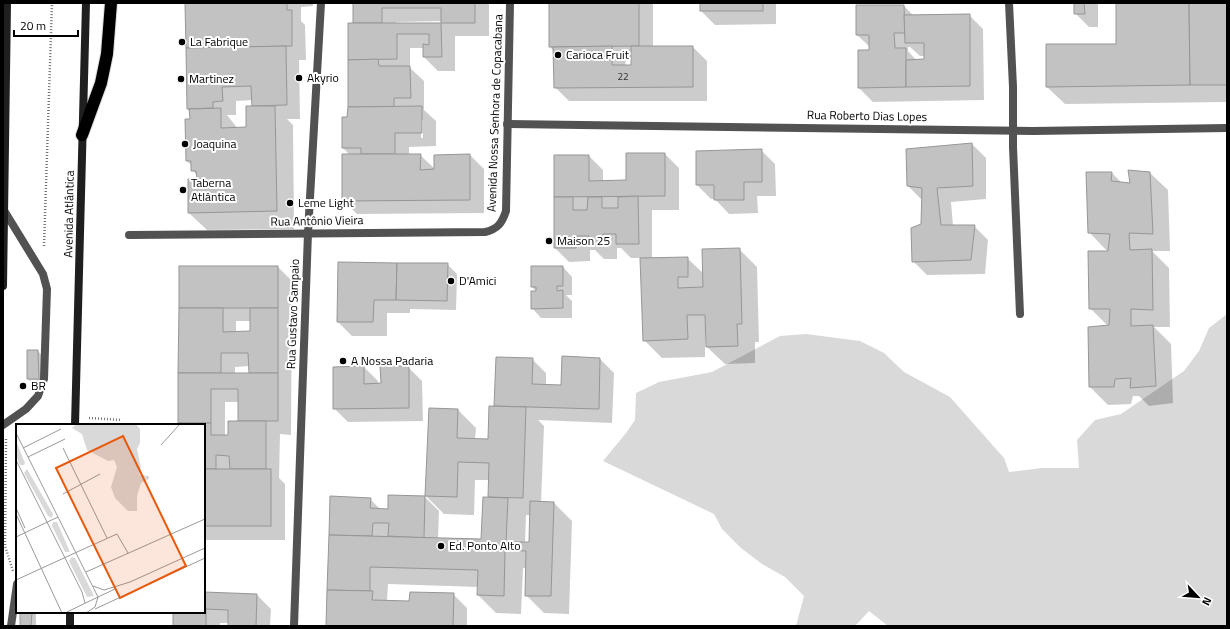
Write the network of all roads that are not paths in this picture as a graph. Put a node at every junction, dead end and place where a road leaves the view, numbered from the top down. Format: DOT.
graph roads {
  1 [pos="7,3"];
  2 [pos="86,3"];
  3 [pos="111,3"];
  4 [pos="321,3"];
  5 [pos="510,3"];
  6 [pos="1009,3"];
  7 [pos="507,124"];
  8 [pos="1227,128"];
  9 [pos="1013,129"];
  10 [pos="82,135"];
  11 [pos="5,212"];
  12 [pos="503,222"];
  13 [pos="308,233"];
  14 [pos="129,235"];
  15 [pos="3,286"];
  16 [pos="1020,314"];
  17 [pos="75,421"];
  18 [pos="5,424"];
  19 [pos="16,591"];
  20 [pos="70,613"];
  21 [pos="11,626"];
  22 [pos="70,626"];
  23 [pos="294,626"];
  1 -- 11 [label="street"];
  2 -- 10 [label="street, Avenida Atlântica"];
  3 -- 10 [label="highway"];
  4 -- 13 [label="street, Rua Gustavo Sampaio"];
  5 -- 7 [label="street, Avenida Nossa Senhora de Copacabana"];
  6 -- 9 [label="street"];
  7 -- 9 [label="street, Rua Roberto Dias Lopes"];
  7 -- 12 [label="street, Avenida Nossa Senhora de Copacabana"];
  8 -- 9 [label="street, Rua Roberto Dias Lopes"];
  9 -- 16 [label="street"];
  10 -- 17 [label="street, Avenida Atlântica"];
  11 -- 15 [label="street"];
  11 -- 18 [label="street"];
  12 -- 13 [label="street, Rua Antônio Vieira"];
  13 -- 14 [label="street, Rua Antônio Vieira"];
  13 -- 23 [label="street, Rua Gustavo Sampaio"];
  19 -- 21 [label="street"];
  20 -- 22 [label="street"];
}
